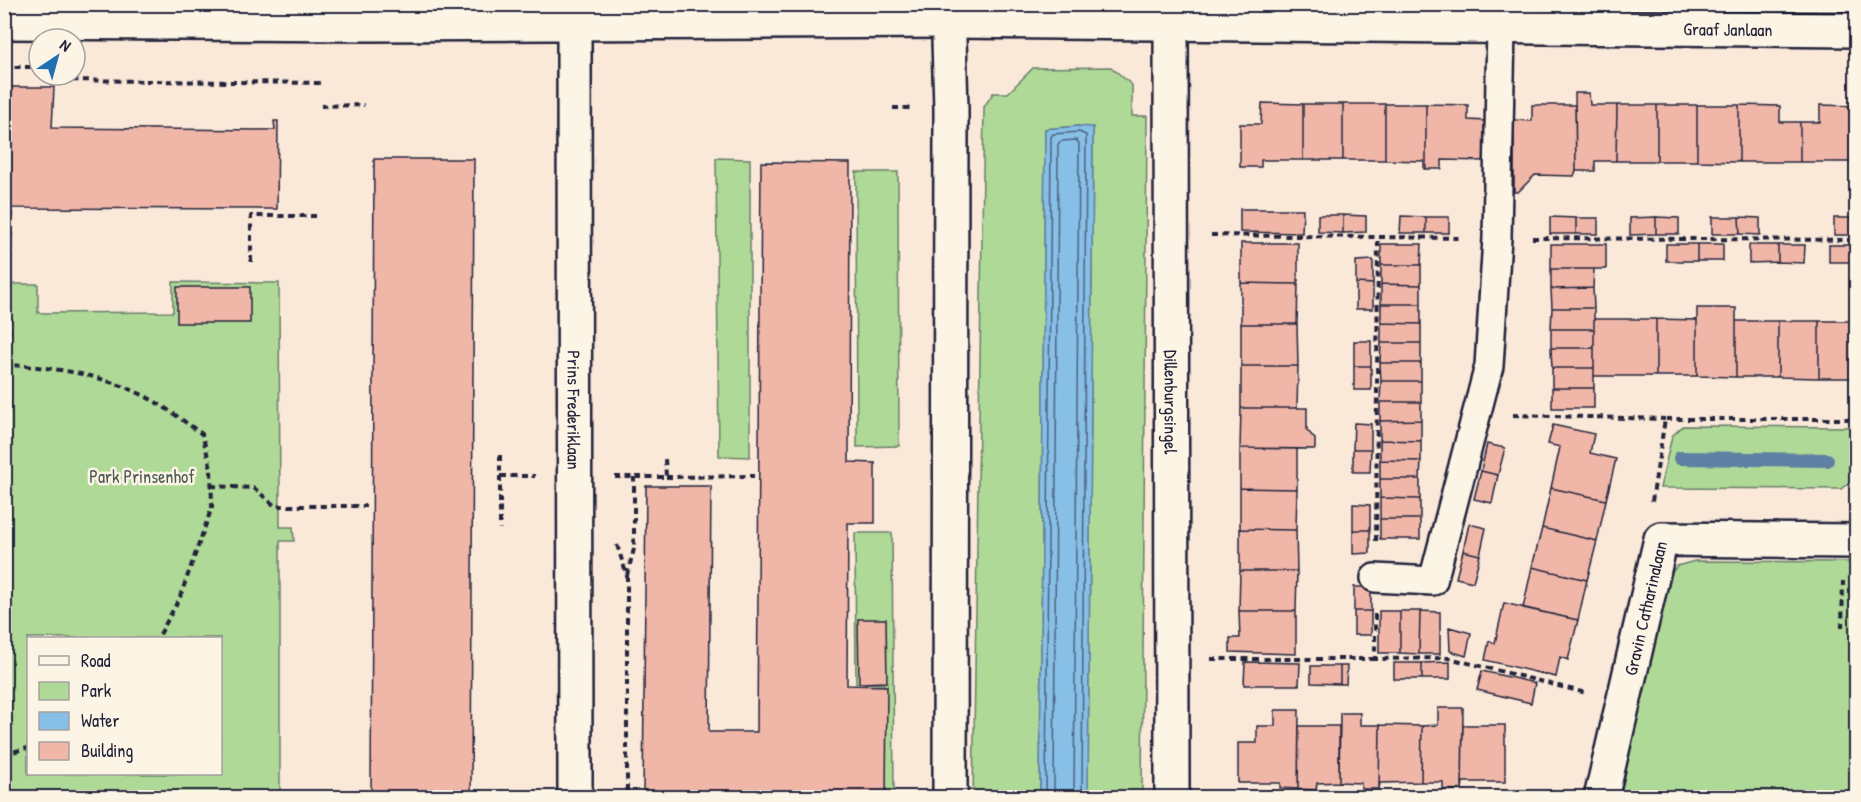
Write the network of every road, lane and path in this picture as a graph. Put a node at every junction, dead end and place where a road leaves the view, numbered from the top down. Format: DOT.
graph roads {
  1 [pos="951,10"];
  2 [pos="1171,13"];
  3 [pos="151,14"];
  4 [pos="574,14"];
  5 [pos="1608,16"];
  6 [pos="4,22"];
  7 [pos="1501,26"];
  8 [pos="1857,30"];
  9 [pos="4,67"];
  10 [pos="27,67"];
  11 [pos="87,80"];
  12 [pos="322,83"];
  13 [pos="364,105"];
  14 [pos="321,106"];
  15 [pos="11,208"];
  16 [pos="320,216"];
  17 [pos="251,262"];
  18 [pos="7,365"];
  19 [pos="1477,414"];
  20 [pos="1665,419"];
  21 [pos="1857,419"];
  22 [pos="500,455"];
  23 [pos="754,476"];
  24 [pos="634,477"];
  25 [pos="666,477"];
  26 [pos="211,486"];
  27 [pos="366,506"];
  28 [pos="500,529"];
  29 [pos="1661,539"];
  30 [pos="1850,541"];
  31 [pos="617,548"];
  32 [pos="627,576"];
  33 [pos="1376,578"];
  34 [pos="1842,628"];
  35 [pos="159,637"];
  36 [pos="1375,658"];
  37 [pos="1171,659"];
  38 [pos="27,748"];
  39 [pos="4,754"];
  40 [pos="575,798"];
  41 [pos="627,798"];
  42 [pos="950,798"];
  43 [pos="1172,798"];
  44 [pos="1601,798"];
  1 -- 2 [label="street, Graaf Janlaan"];
  1 -- 4 [label="street, Graaf Janlaan"];
  1 -- 42 [label="street"];
  2 -- 7 [label="street, Graaf Janlaan"];
  2 -- 37 [label="street, Dillenburgsingel"];
  3 -- 4 [label="street, Graaf Janlaan"];
  3 -- 6 [label="street, Graaf Janlaan"];
  4 -- 40 [label="street, Prins Frederiklaan"];
  5 -- 7 [label="street, Graaf Janlaan"];
  5 -- 8 [label="street, Graaf Janlaan"];
  7 -- 19 [label="lane"];
  9 -- 10 [label="path"];
  11 -- 12 [label="path"];
  13 -- 14 [label="path"];
  15 -- 18 [label="path"];
  16 -- 17 [label="path"];
  18 -- 26 [label="path"];
  19 -- 20 [label="path"];
  19 -- 33 [label="lane"];
  20 -- 21 [label="path"];
  20 -- 29 [label="path"];
  22 -- 28 [label="path"];
  23 -- 25 [label="path"];
  24 -- 32 [label="path"];
  26 -- 27 [label="path"];
  26 -- 35 [label="path"];
  29 -- 30 [label="street, Gravin Catharinalaan"];
  29 -- 44 [label="street, Gravin Catharinalaan"];
  30 -- 34 [label="path"];
  31 -- 32 [label="path"];
  32 -- 41 [label="path"];
  36 -- 37 [label="path"];
  37 -- 43 [label="street, Dillenburgsingel"];
  38 -- 39 [label="path"];
}
